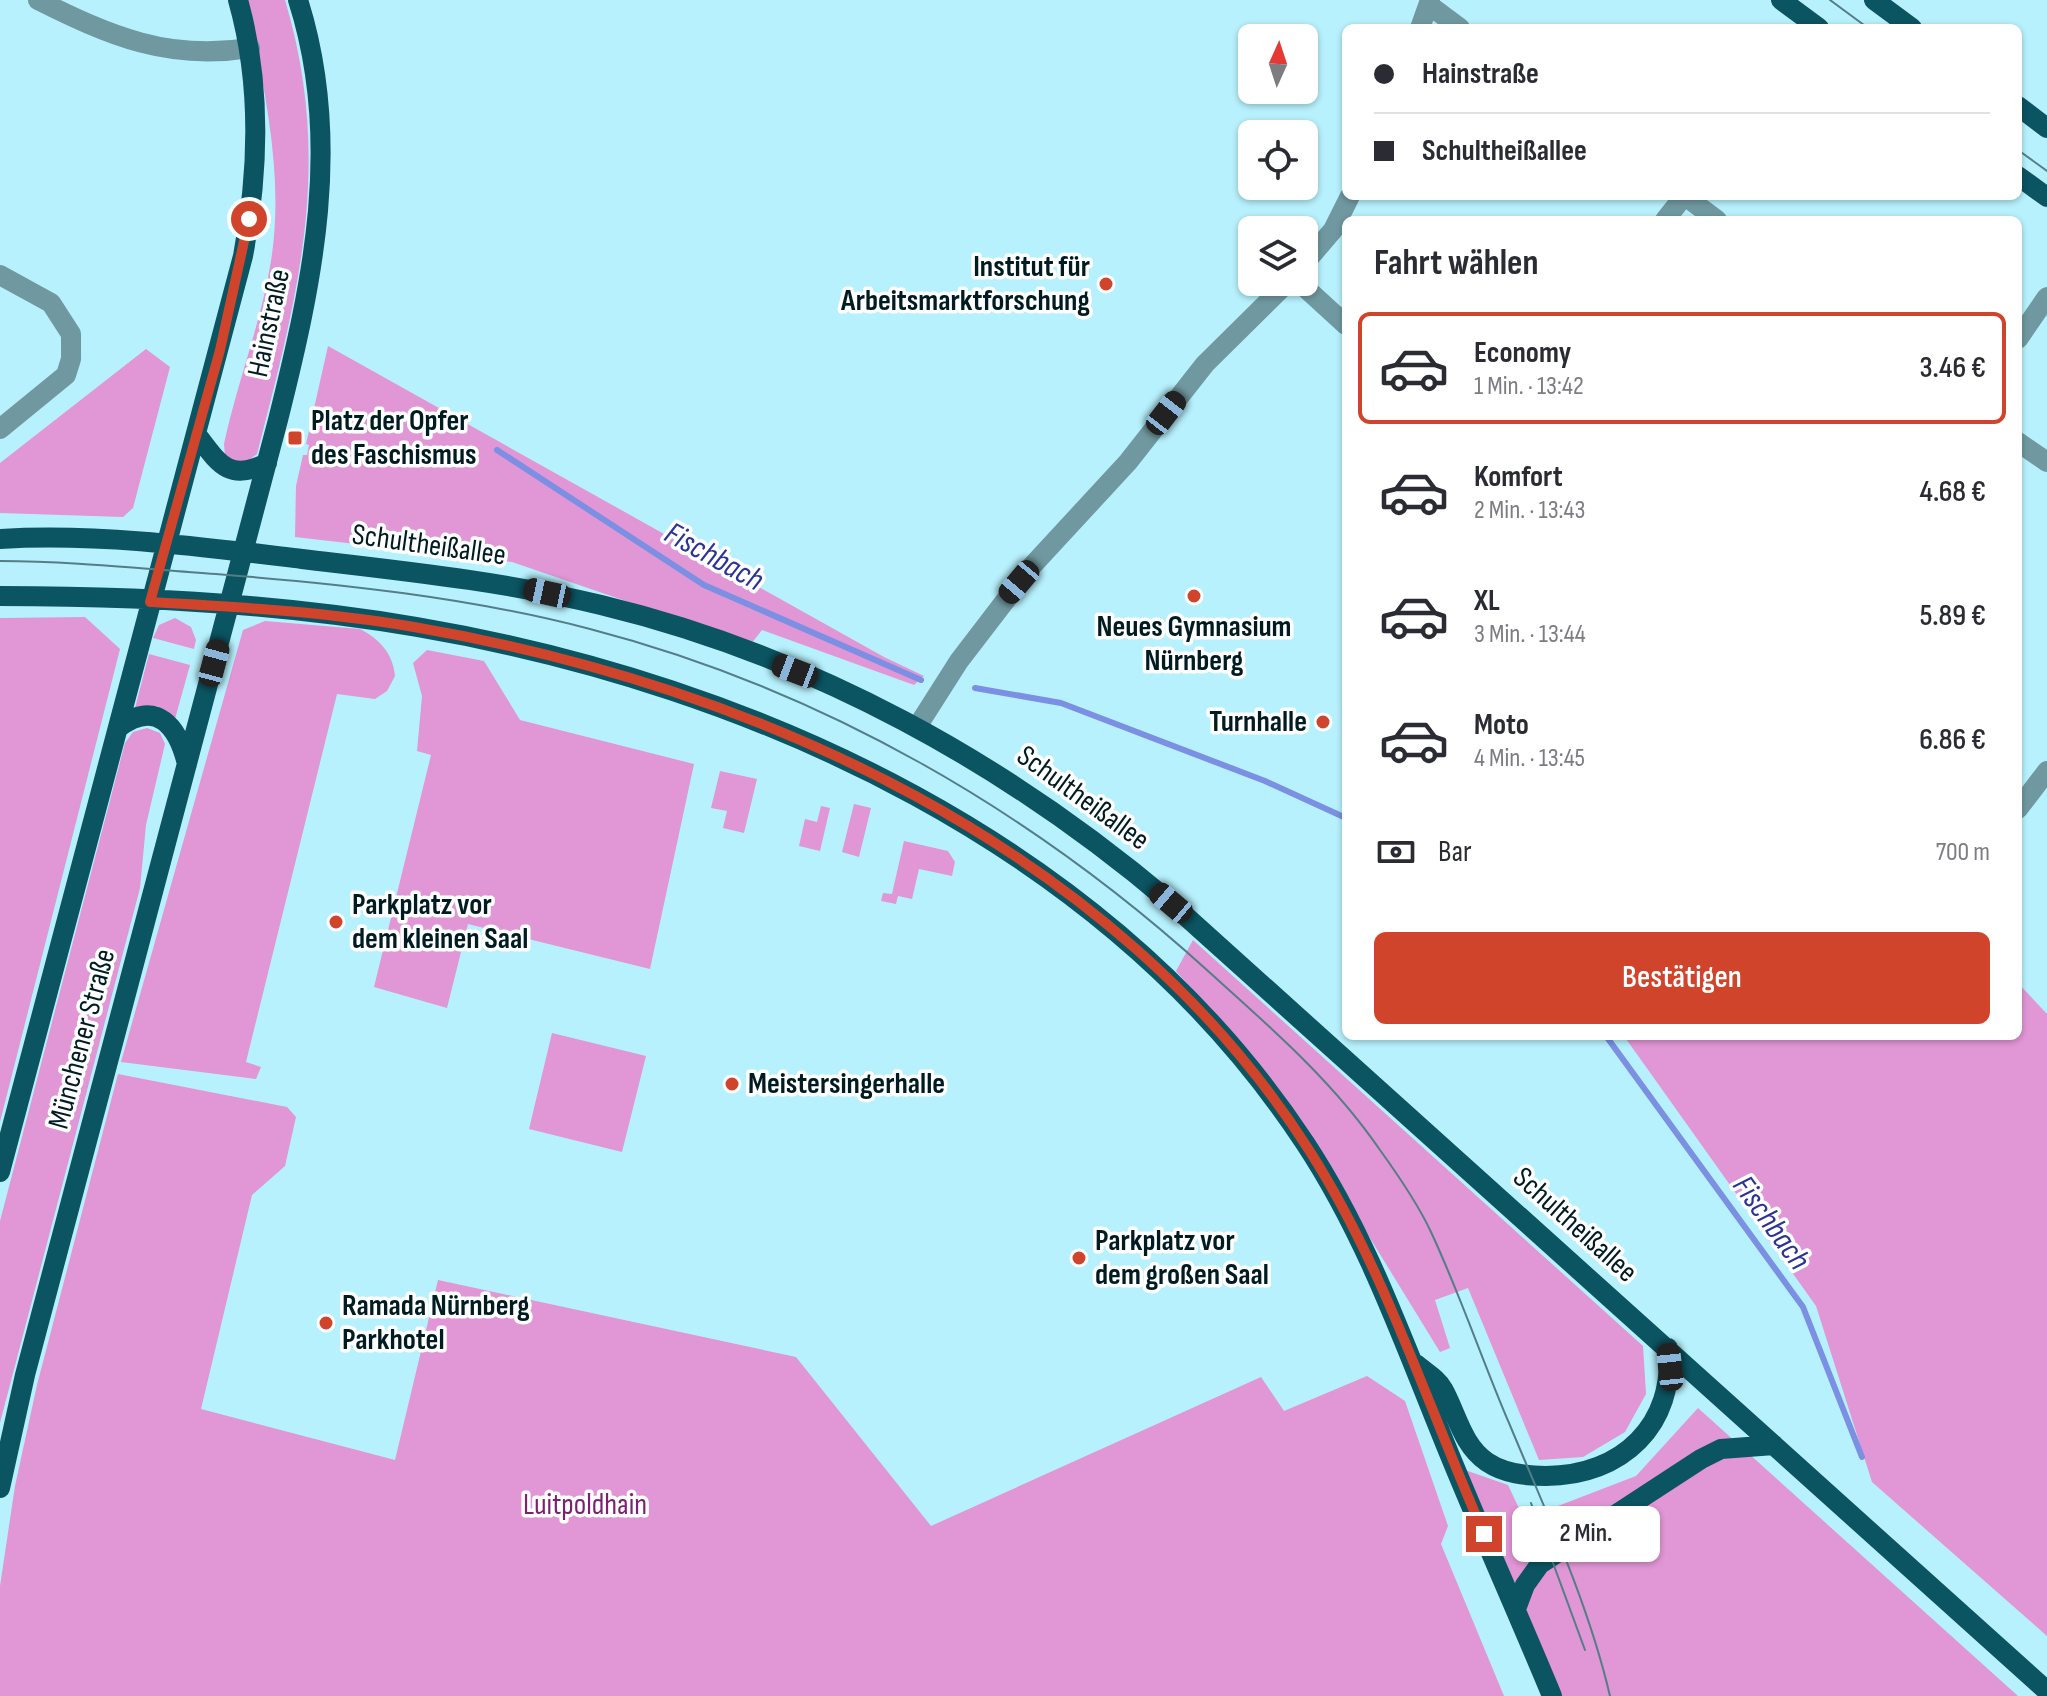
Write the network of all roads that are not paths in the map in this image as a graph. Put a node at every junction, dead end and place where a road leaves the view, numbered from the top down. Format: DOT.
graph roads {
  1 [pos="38,0"];
  2 [pos="238,0"];
  3 [pos="298,0"];
  4 [pos="1781,0"];
  5 [pos="1874,0"];
  6 [pos="1429,2"];
  7 [pos="1421,24"];
  8 [pos="1455,24"];
  9 [pos="1814,24"];
  10 [pos="1907,24"];
  11 [pos="250,48"];
  12 [pos="2022,109"];
  13 [pos="2047,128"];
  14 [pos="2022,179"];
  15 [pos="2047,197"];
  16 [pos="1348,200"];
  17 [pos="1681,200"];
  18 [pos="1690,200"];
  19 [pos="1668,216"];
  20 [pos="1712,216"];
  21 [pos="1318,248"];
  22 [pos="0,275"];
  23 [pos="1274,296"];
  24 [pos="1314,296"];
  25 [pos="2047,297"];
  26 [pos="1342,321"];
  27 [pos="2022,333"];
  28 [pos="0,429"];
  29 [pos="197,435"];
  30 [pos="2022,448"];
  31 [pos="2047,462"];
  32 [pos="267,463"];
  33 [pos="0,539"];
  34 [pos="167,546"];
  35 [pos="243,553"];
  36 [pos="0,596"];
  37 [pos="150,602"];
  38 [pos="229,607"];
  39 [pos="917,727"];
  40 [pos="118,728"];
  41 [pos="187,764"];
  42 [pos="2047,771"];
  43 [pos="2022,804"];
  44 [pos="0,1172"];
  45 [pos="1668,1348"];
  46 [pos="1413,1362"];
  47 [pos="1774,1445"];
  48 [pos="0,1488"];
  49 [pos="1516,1609"];
  50 [pos="2047,1691"];
  51 [pos="1552,1696"];
  1 -- 11 [label="street"];
  2 -- 11 [label="main road, Hainstraße"];
  3 -- 32 [label="main road, Hainstraße"];
  4 -- 9 [label="main road"];
  5 -- 10 [label="main road"];
  6 -- 7 [label="street"];
  6 -- 8 [label="street"];
  11 -- 29 [label="main road, Hainstraße"];
  12 -- 13 [label="main road"];
  14 -- 15 [label="main road"];
  16 -- 21 [label="street"];
  17 -- 19 [label="street"];
  18 -- 20 [label="street"];
  22 -- 28 [label="street"];
  23 -- 39 [label="street"];
  24 -- 26 [label="street"];
  25 -- 27 [label="street"];
  29 -- 32 [label="main road"];
  29 -- 34 [label="main road, Hainstraße"];
  30 -- 31 [label="street"];
  32 -- 35 [label="main road, Hainstraße"];
  33 -- 34 [label="main road, Schultheißallee"];
  34 -- 35 [label="main road, Schultheißallee"];
  34 -- 37 [label="main road, Hainstraße"];
  35 -- 38 [label="main road, Hainstraße"];
  35 -- 39 [label="main road, Schultheißallee"];
  36 -- 37 [label="main road"];
  37 -- 38 [label="main road"];
  37 -- 40 [label="main road, Münchener Straße"];
  38 -- 41 [label="main road, Münchener Straße"];
  38 -- 46 [label="main road"];
  39 -- 45 [label="main road, Schultheißallee"];
  40 -- 41 [label="main road"];
  40 -- 44 [label="main road, Münchener Straße"];
  41 -- 48 [label="main road, Münchener Straße"];
  42 -- 43 [label="street"];
  45 -- 46 [label="main road"];
  45 -- 47 [label="main road, Schultheißallee"];
  46 -- 49 [label="main road"];
  47 -- 49 [label="main road"];
  47 -- 50 [label="main road, Schultheißallee"];
  49 -- 51 [label="main road"];
}
